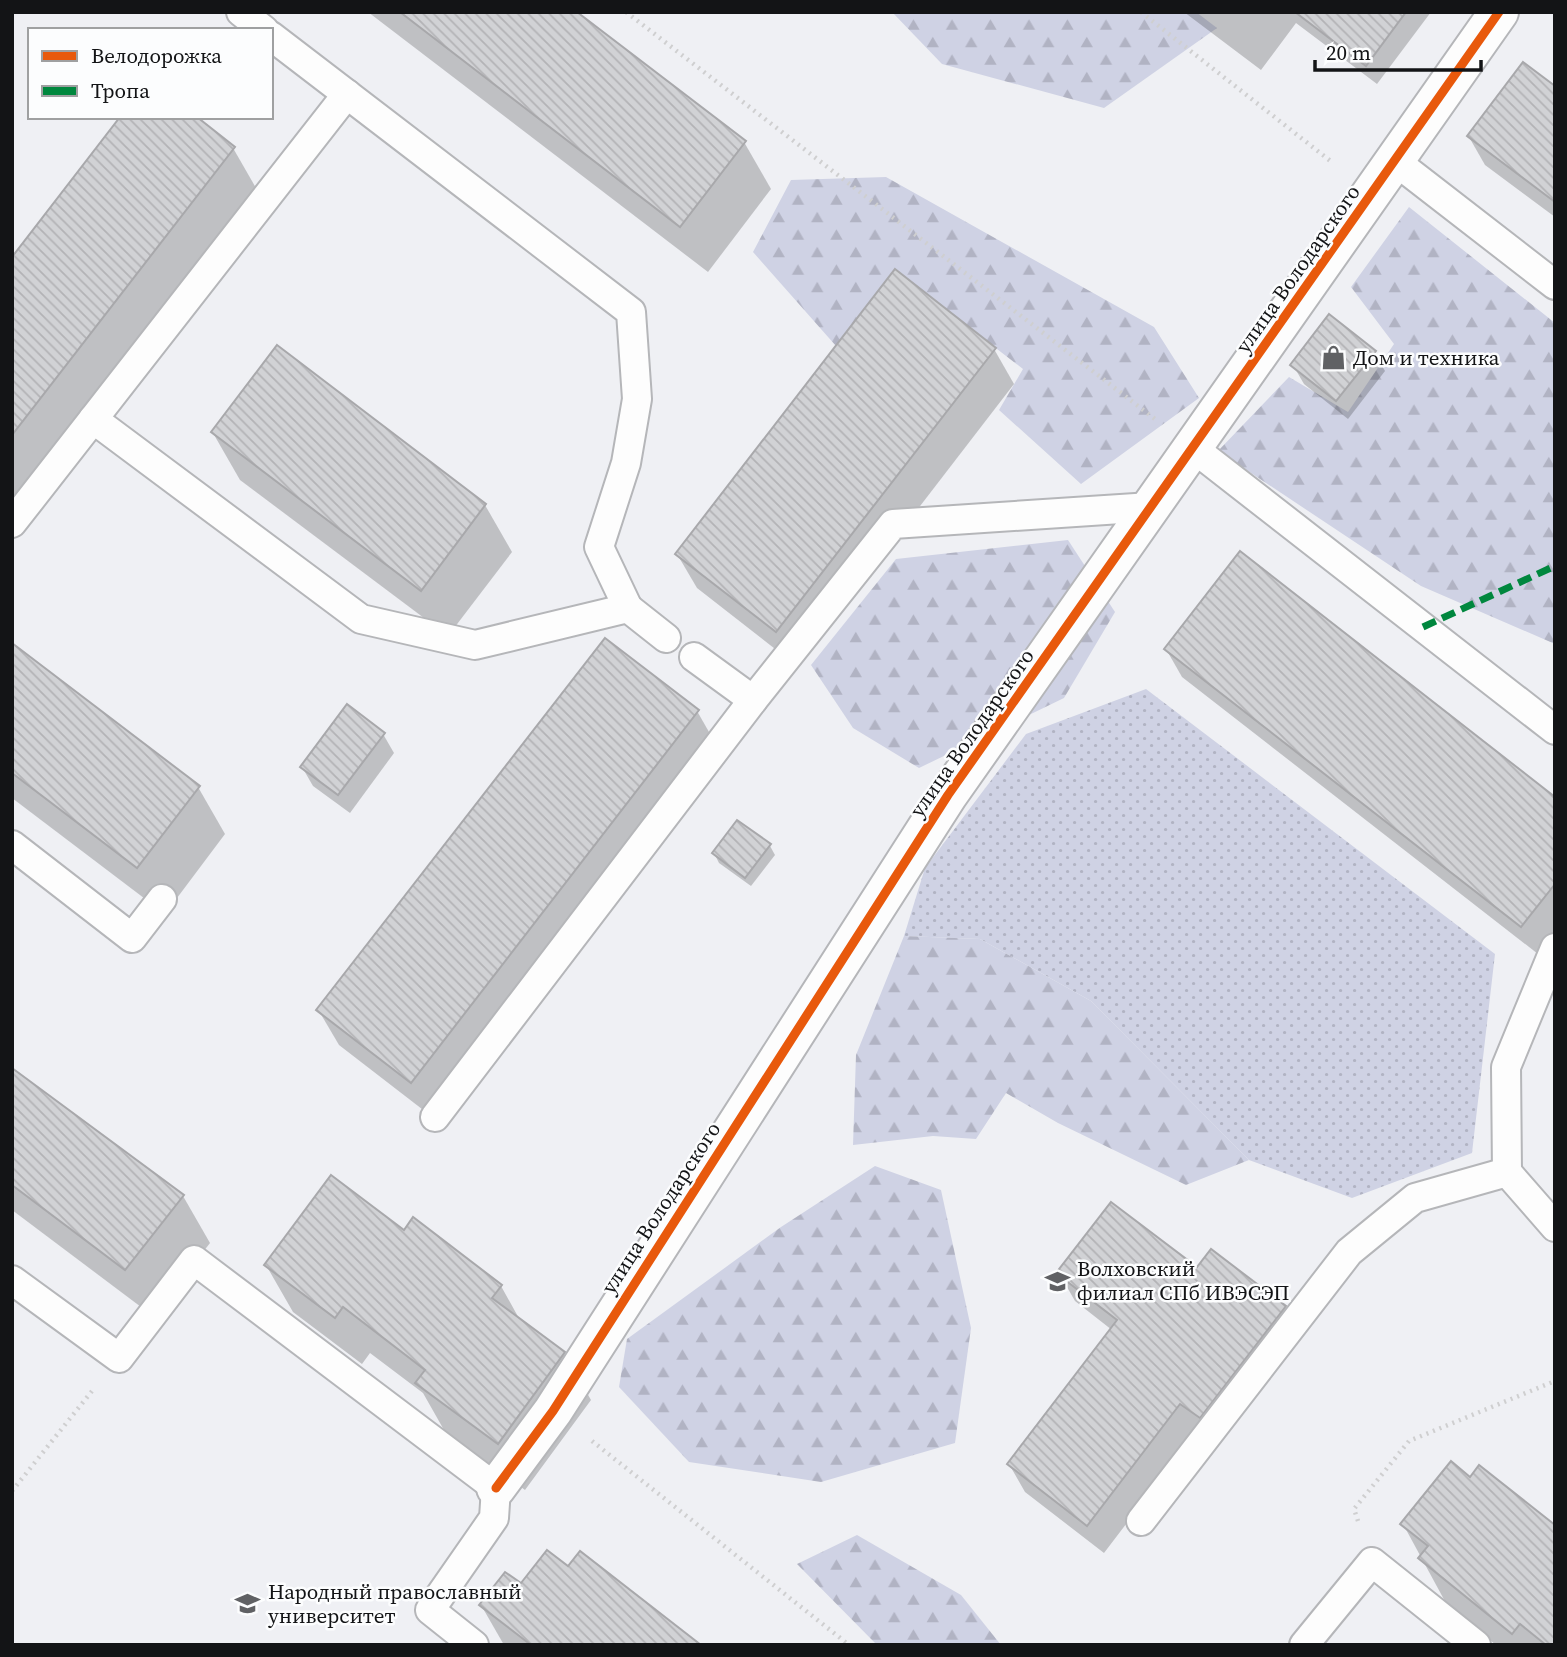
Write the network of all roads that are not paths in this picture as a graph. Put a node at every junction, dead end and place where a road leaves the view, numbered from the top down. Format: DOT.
graph roads {
  1 [pos="241,12"];
  2 [pos="1499,12"];
  3 [pos="261,28"];
  4 [pos="273,38"];
  5 [pos="347,94"];
  6 [pos="1395,161"];
  7 [pos="1555,285"];
  8 [pos="93,419"];
  9 [pos="1193,449"];
  10 [pos="1151,508"];
  11 [pos="12,523"];
  12 [pos="628,608"];
  13 [pos="666,638"];
  14 [pos="694,657"];
  15 [pos="753,700"];
  16 [pos="1555,730"];
  17 [pos="12,845"];
  18 [pos="162,899"];
  19 [pos="1555,948"];
  20 [pos="435,1117"];
  21 [pos="1507,1172"];
  22 [pos="1555,1227"];
  23 [pos="12,1280"];
  24 [pos="496,1488"];
  25 [pos="1141,1521"];
  26 [pos="474,1645"];
  27 [pos="1304,1645"];
  28 [pos="1476,1645"];
  1 -- 3 [label="lane"];
  2 -- 6 [label="street, улица Володарского"];
  4 -- 5 [label="lane"];
  5 -- 8 [label="lane"];
  5 -- 12 [label="lane"];
  6 -- 7 [label="lane"];
  6 -- 9 [label="street, улица Володарского"];
  8 -- 11 [label="lane"];
  8 -- 12 [label="lane"];
  9 -- 10 [label="street, улица Володарского"];
  9 -- 16 [label="lane"];
  10 -- 15 [label="lane"];
  10 -- 24 [label="street, улица Володарского"];
  12 -- 13 [label="lane"];
  14 -- 15 [label="lane"];
  15 -- 20 [label="lane"];
  17 -- 18 [label="lane"];
  19 -- 21 [label="lane"];
  21 -- 22 [label="lane"];
  21 -- 25 [label="lane"];
  23 -- 24 [label="lane"];
  24 -- 26 [label="lane"];
  27 -- 28 [label="lane"];
}
